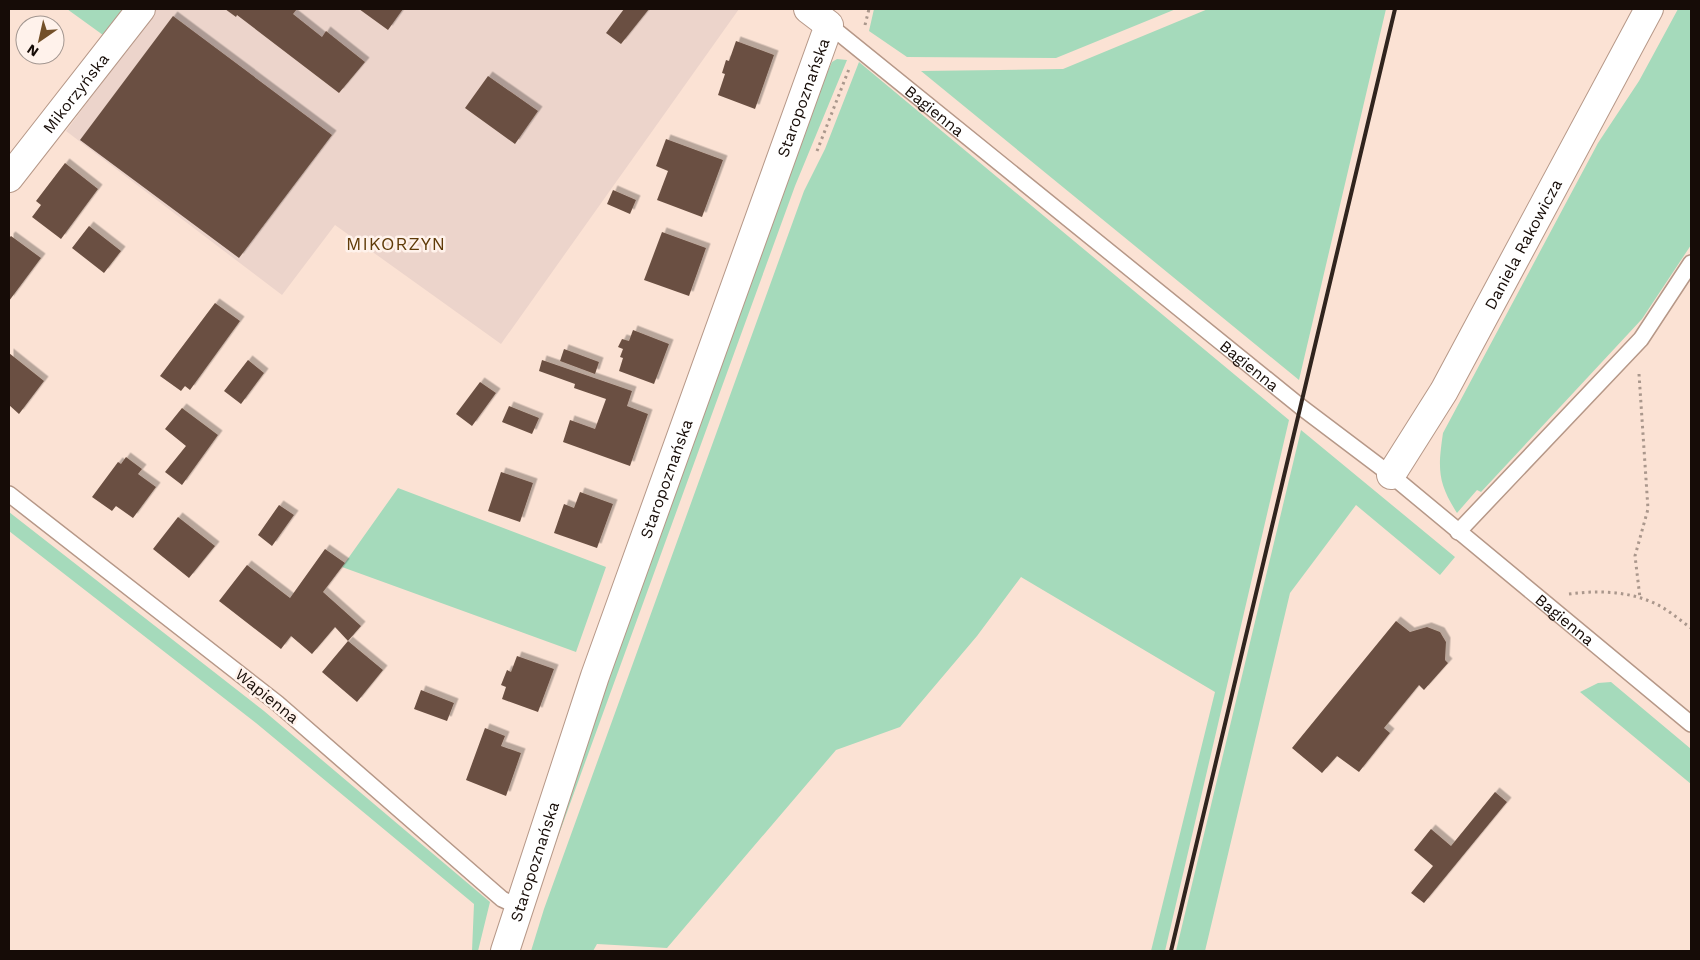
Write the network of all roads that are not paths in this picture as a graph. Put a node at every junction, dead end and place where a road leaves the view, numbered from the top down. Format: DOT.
graph roads {
  1 [pos="141,9"];
  2 [pos="1649,9"];
  3 [pos="824,14"];
  4 [pos="9,178"];
  5 [pos="1691,263"];
  6 [pos="1390,476"];
  7 [pos="9,494"];
  8 [pos="1458,532"];
  9 [pos="1691,724"];
  10 [pos="519,907"];
  11 [pos="505,951"];
  1 -- 4 [label="street, Mikorzyńska"];
  2 -- 6 [label="street, Daniela Rakowicza"];
  3 -- 6 [label="lane, Bagienna"];
  3 -- 10 [label="street, Staropoznańska"];
  5 -- 8 [label="lane"];
  6 -- 8 [label="lane, Bagienna"];
  7 -- 10 [label="lane, Wapienna"];
  8 -- 9 [label="lane, Bagienna"];
  10 -- 11 [label="street, Staropoznańska"];
}
